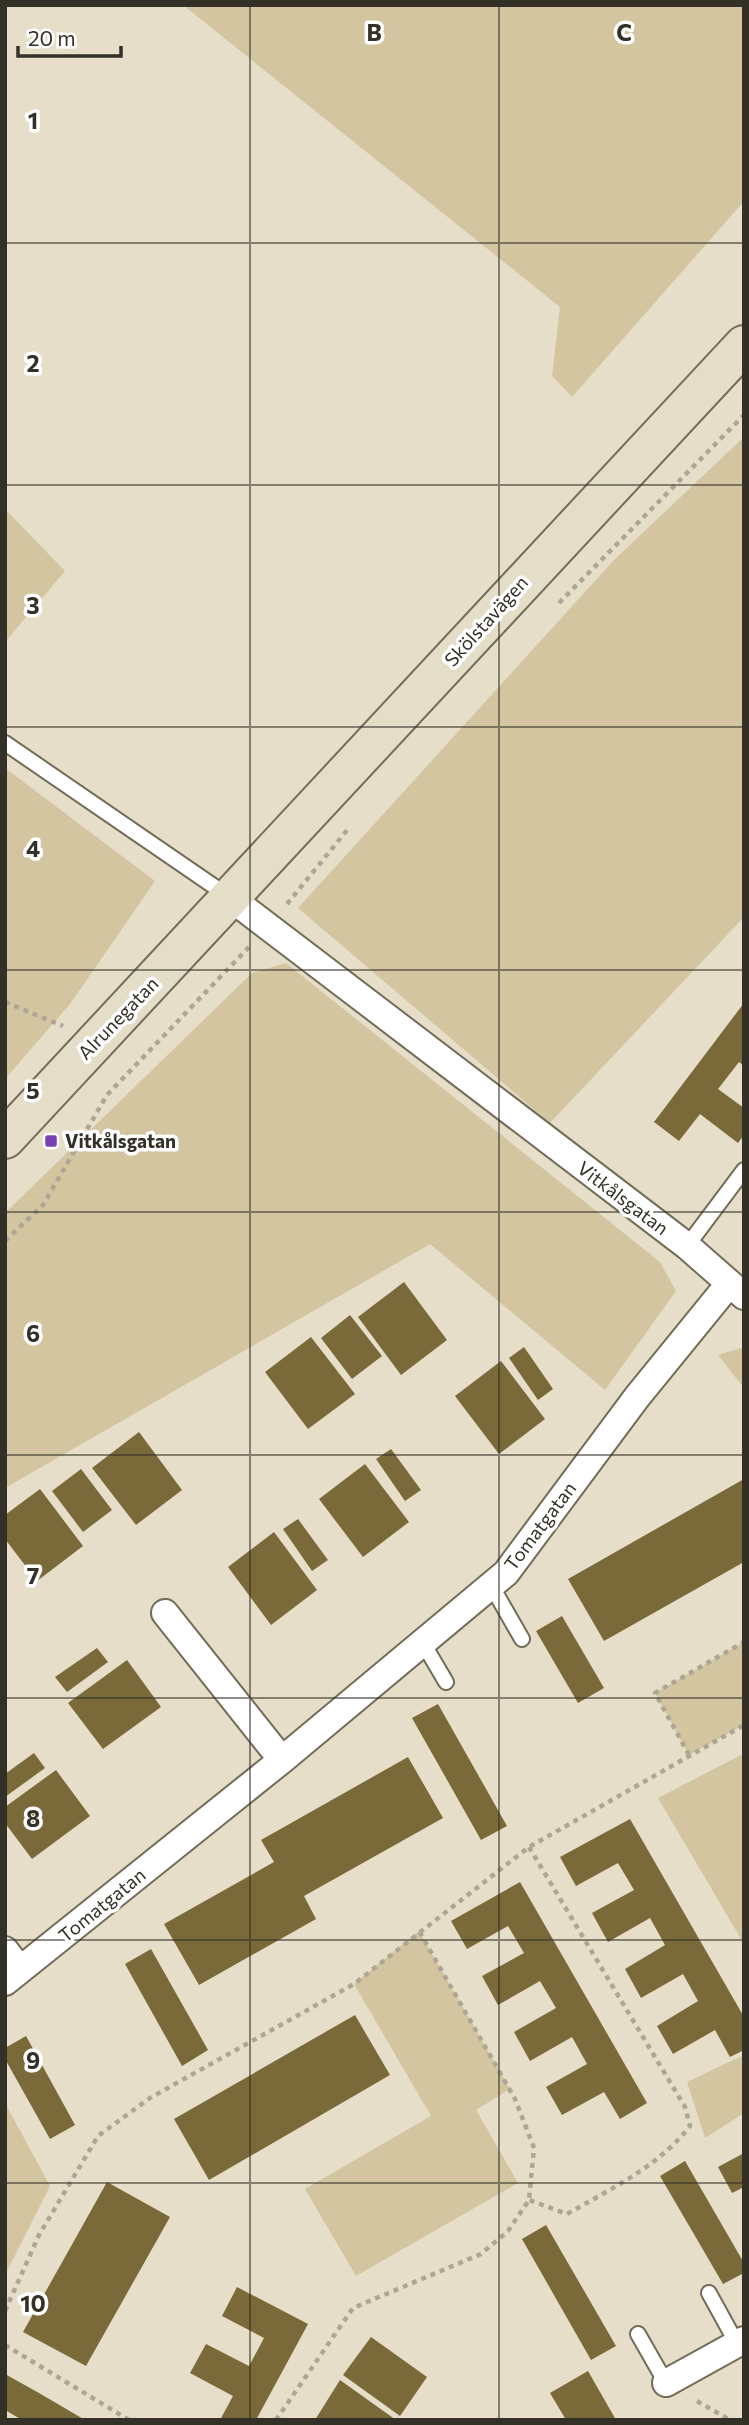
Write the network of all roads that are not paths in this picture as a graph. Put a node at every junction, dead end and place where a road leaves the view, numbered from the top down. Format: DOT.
graph roads {
  1 [pos="744,345"];
  2 [pos="5,743"];
  3 [pos="232,899"];
  4 [pos="5,1139"];
  5 [pos="743,1174"];
  6 [pos="687,1246"];
  7 [pos="736,1290"];
  8 [pos="491,1585"];
  9 [pos="165,1614"];
  10 [pos="522,1639"];
  11 [pos="423,1643"];
  12 [pos="446,1682"];
  13 [pos="282,1760"];
  14 [pos="10,1967"];
  15 [pos="709,2293"];
  16 [pos="638,2334"];
  17 [pos="740,2342"];
  18 [pos="666,2383"];
  1 -- 3 [label="street, Skölstavägen"];
  2 -- 3 [label="lane"];
  3 -- 4 [label="street, Alrunegatan"];
  3 -- 6 [label="street, Vitkålsgatan"];
  5 -- 6 [label="lane"];
  6 -- 7 [label="street, Vitkålsgatan"];
  7 -- 8 [label="street, Tomatgatan"];
  8 -- 10 [label="lane"];
  8 -- 11 [label="street, Tomatgatan"];
  9 -- 13 [label="street"];
  11 -- 12 [label="lane"];
  11 -- 13 [label="street, Tomatgatan"];
  13 -- 14 [label="street, Tomatgatan"];
  15 -- 17 [label="lane"];
  16 -- 18 [label="lane"];
  17 -- 18 [label="street"];
}
